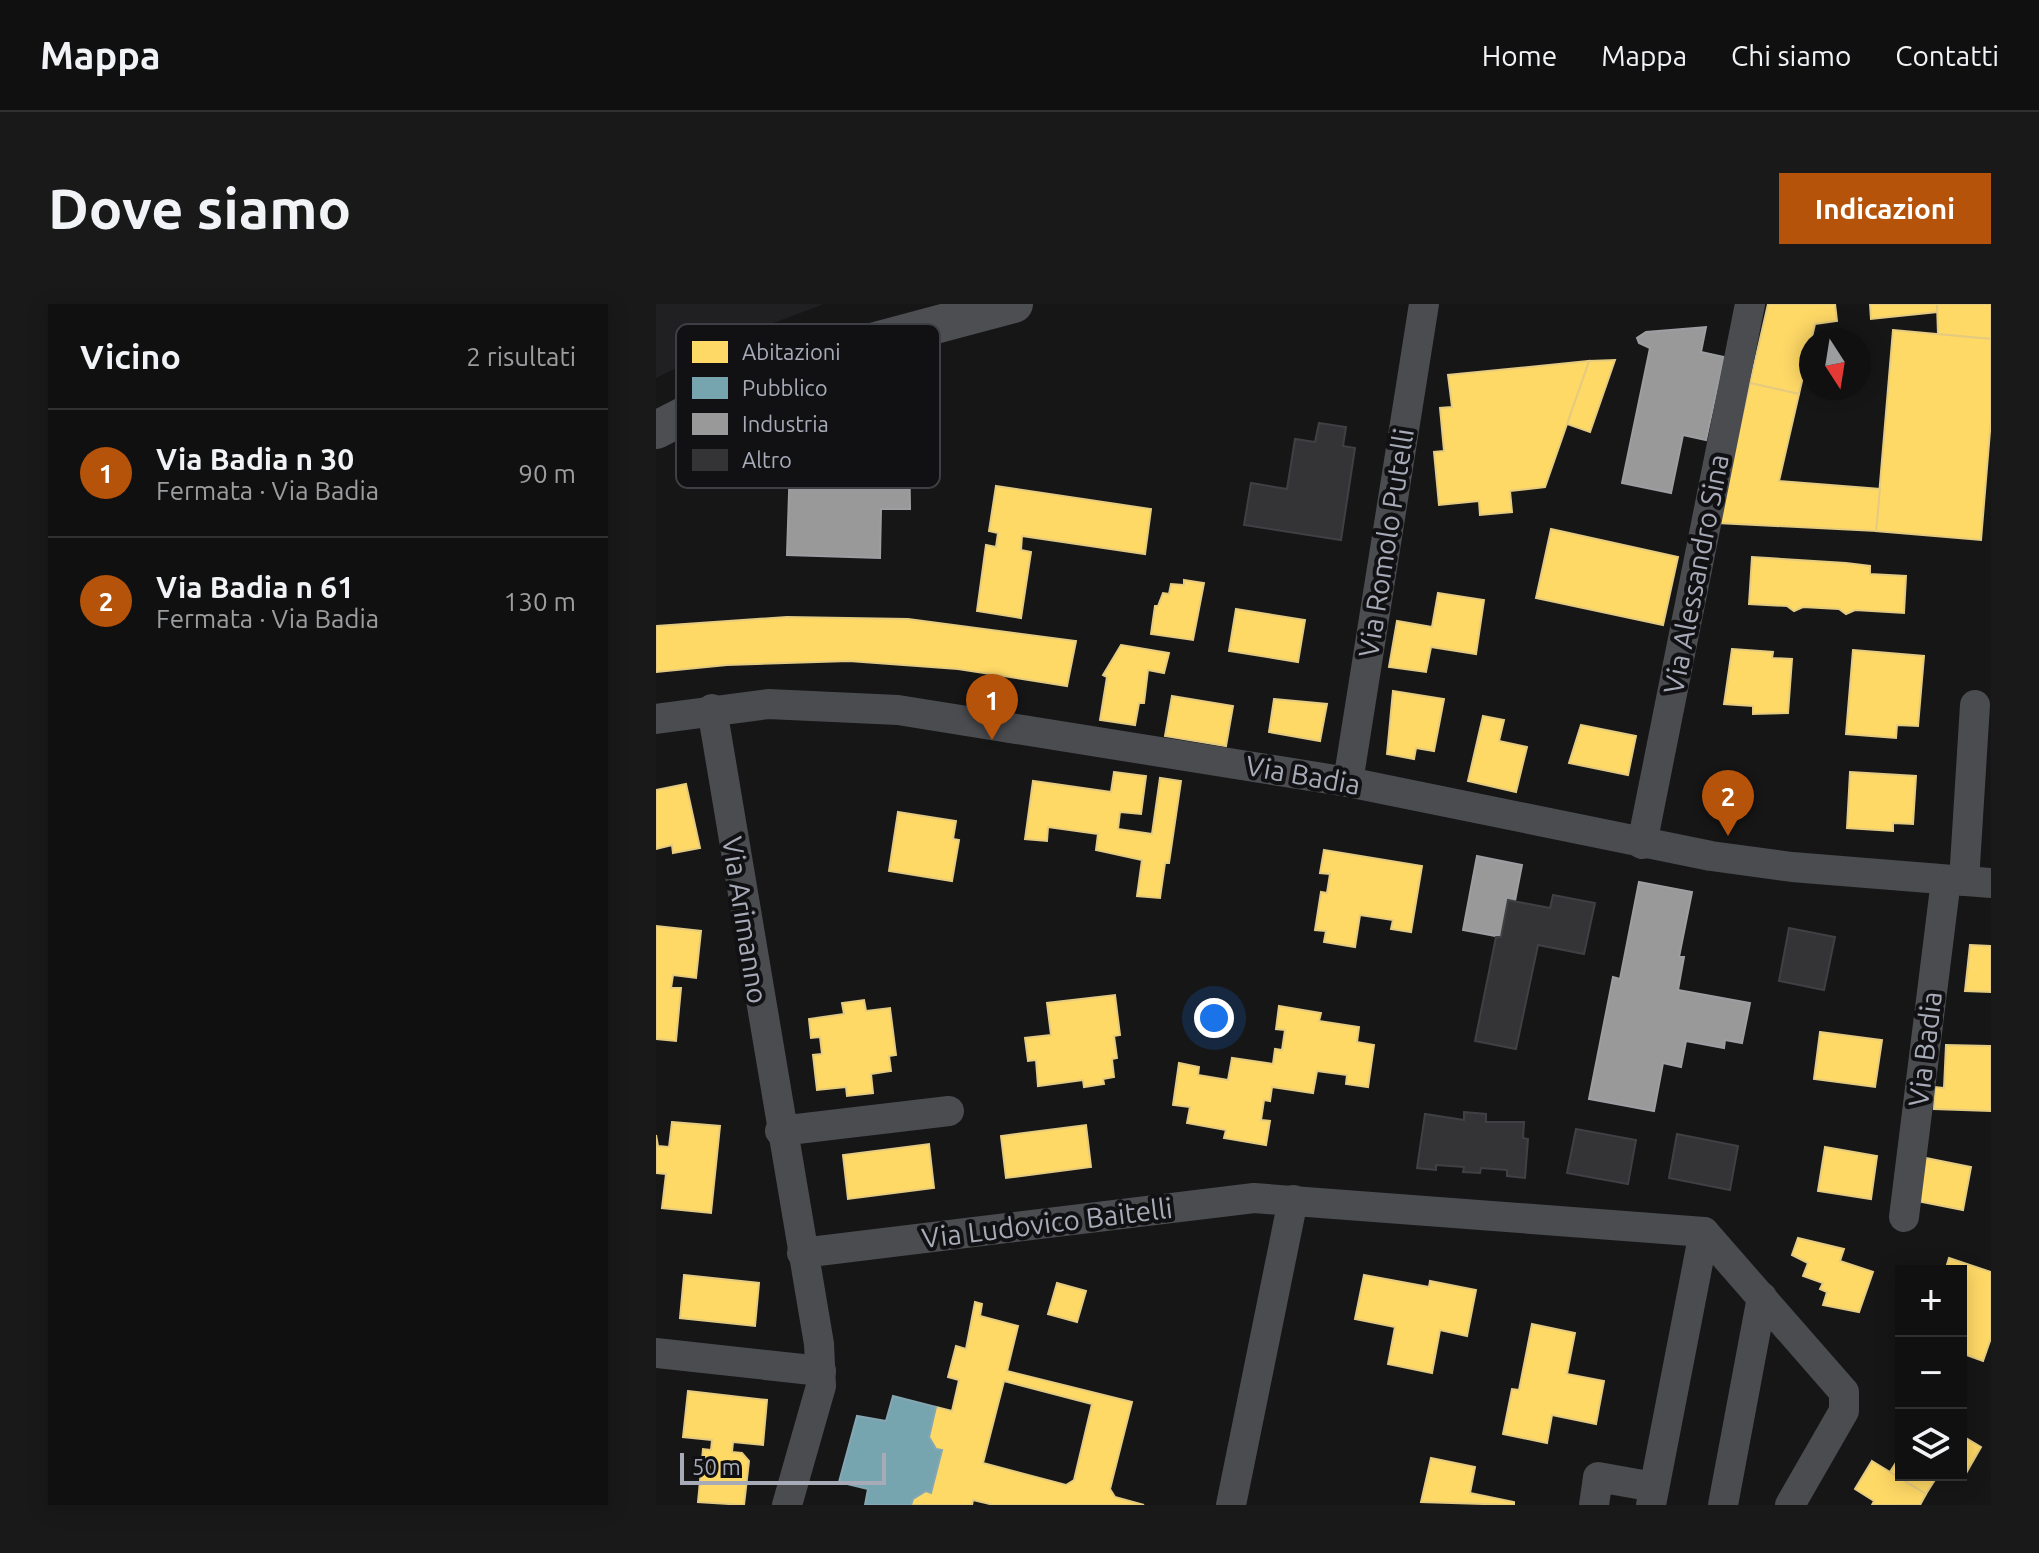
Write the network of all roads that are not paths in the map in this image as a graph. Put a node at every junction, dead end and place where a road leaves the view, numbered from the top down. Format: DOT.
graph roads {
  1 [pos="1014,304"];
  2 [pos="1424,304"];
  3 [pos="1750,304"];
  4 [pos="939,324"];
  5 [pos="676,420"];
  6 [pos="656,430"];
  7 [pos="1975,705"];
  8 [pos="712,709"];
  9 [pos="656,719"];
  10 [pos="1348,782"];
  11 [pos="1642,844"];
  12 [pos="1967,881"];
  13 [pos="949,1111"];
  14 [pos="780,1131"];
  15 [pos="1293,1200"];
  16 [pos="1904,1217"];
  17 [pos="1704,1232"];
  18 [pos="802,1253"];
  19 [pos="1762,1297"];
  20 [pos="656,1353"];
  21 [pos="821,1371"];
  22 [pos="1653,1496"];
  23 [pos="787,1505"];
  24 [pos="1231,1505"];
  25 [pos="1594,1505"];
  26 [pos="1723,1505"];
  27 [pos="1790,1505"];
  1 -- 4 [label="main road"];
  2 -- 10 [label="street, Via Romolo Putelli"];
  3 -- 11 [label="street, Via Alessandro Sina"];
  5 -- 6 [label="main road"];
  7 -- 12 [label="street, Via Badia"];
  8 -- 9 [label="street, Via Badia"];
  8 -- 10 [label="street, Via Badia"];
  8 -- 14 [label="street, Via Arimanno"];
  10 -- 11 [label="street, Via Badia"];
  11 -- 12 [label="street, Via Badia"];
  12 -- 16 [label="street, Via Badia"];
  13 -- 14 [label="street"];
  14 -- 18 [label="street, Via Arimanno"];
  15 -- 17 [label="street, Via Ludovico Baitelli"];
  15 -- 18 [label="street, Via Ludovico Baitelli"];
  15 -- 24 [label="street"];
  17 -- 19 [label="street"];
  17 -- 22 [label="street"];
  18 -- 21 [label="street, Via Arimanno"];
  19 -- 26 [label="street"];
  19 -- 27 [label="street"];
  20 -- 21 [label="street"];
  21 -- 23 [label="street, Via Arimanno"];
  22 -- 25 [label="street"];
}
